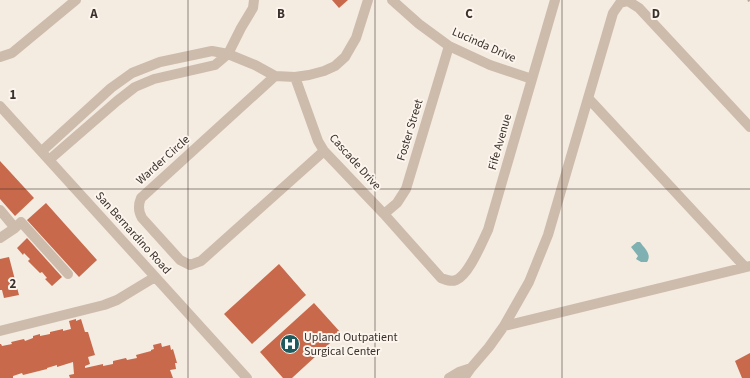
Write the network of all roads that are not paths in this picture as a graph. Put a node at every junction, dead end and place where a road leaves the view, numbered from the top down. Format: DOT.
graph roads {
  1 [pos="254,0"];
  2 [pos="368,0"];
  3 [pos="392,0"];
  4 [pos="555,0"];
  5 [pos="71,2"];
  6 [pos="449,46"];
  7 [pos="228,54"];
  8 [pos="0,57"];
  9 [pos="275,76"];
  10 [pos="295,77"];
  11 [pos="532,79"];
  12 [pos="588,98"];
  13 [pos="0,106"];
  14 [pos="750,127"];
  15 [pos="324,151"];
  16 [pos="42,152"];
  17 [pos="49,160"];
  18 [pos="0,210"];
  19 [pos="384,214"];
  20 [pos="15,228"];
  21 [pos="0,238"];
  22 [pos="748,267"];
  23 [pos="68,274"];
  24 [pos="155,277"];
  25 [pos="453,281"];
  26 [pos="504,326"];
  27 [pos="0,331"];
  28 [pos="471,368"];
  29 [pos="247,378"];
  30 [pos="449,378"];
  31 [pos="464,378"];
  1 -- 7 [label="street"];
  2 -- 10 [label="street"];
  3 -- 6 [label="street, Lucinda Drive"];
  4 -- 11 [label="street, Fife Avenue"];
  5 -- 8 [label="street"];
  6 -- 11 [label="street, Lucinda Drive"];
  6 -- 19 [label="street, Foster Street"];
  7 -- 9 [label="street"];
  7 -- 16 [label="street"];
  7 -- 17 [label="street"];
  9 -- 10 [label="street"];
  9 -- 15 [label="street, Warder Circle"];
  10 -- 15 [label="street, Cascade Drive"];
  11 -- 25 [label="street, Fife Avenue"];
  12 -- 14 [label="street"];
  12 -- 22 [label="street"];
  12 -- 26 [label="street"];
  13 -- 16 [label="street, San Bernardino Road"];
  15 -- 19 [label="street, Cascade Drive"];
  16 -- 17 [label="street, San Bernardino Road"];
  17 -- 24 [label="street, San Bernardino Road"];
  18 -- 20 [label="street"];
  19 -- 25 [label="street, Cascade Drive"];
  20 -- 21 [label="street"];
  20 -- 23 [label="street"];
  22 -- 26 [label="street"];
  24 -- 27 [label="street"];
  24 -- 29 [label="street, San Bernardino Road"];
  26 -- 28 [label="street"];
  28 -- 30 [label="street"];
  28 -- 31 [label="street"];
}
